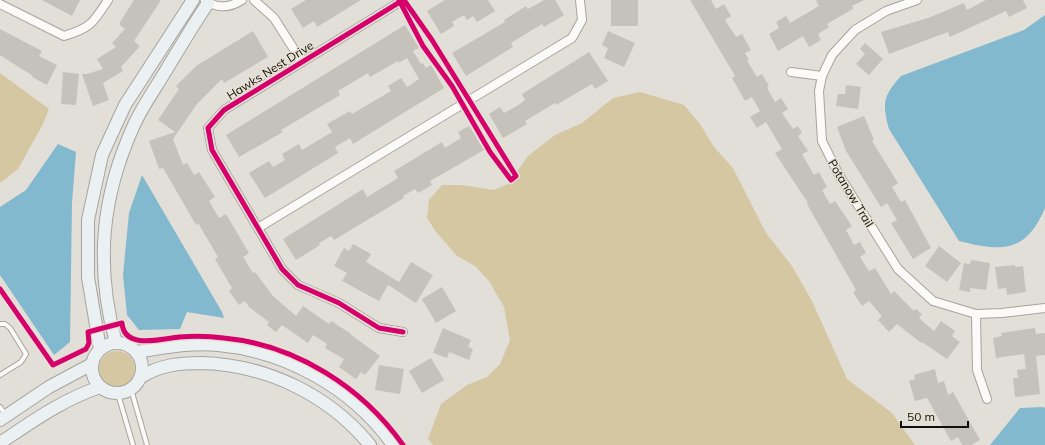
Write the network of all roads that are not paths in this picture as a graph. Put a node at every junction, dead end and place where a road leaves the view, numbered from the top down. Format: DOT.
graph roads {
  1 [pos="108,0"];
  2 [pos="193,0"];
  3 [pos="242,0"];
  4 [pos="254,0"];
  5 [pos="403,0"];
  6 [pos="580,0"];
  7 [pos="917,0"];
  8 [pos="207,1"];
  9 [pos="0,4"];
  10 [pos="302,62"];
  11 [pos="791,72"];
  12 [pos="822,76"];
  13 [pos="258,228"];
  14 [pos="1045,308"];
  15 [pos="976,314"];
  16 [pos="0,324"];
  17 [pos="402,332"];
  18 [pos="116,343"];
  19 [pos="100,349"];
  20 [pos="136,352"];
  21 [pos="92,364"];
  22 [pos="0,375"];
  23 [pos="141,377"];
  24 [pos="100,387"];
  25 [pos="131,389"];
  26 [pos="118,394"];
  27 [pos="987,399"];
  28 [pos="2,414"];
  29 [pos="0,443"];
  30 [pos="133,445"];
  31 [pos="147,445"];
  32 [pos="370,445"];
  33 [pos="393,445"];
  1 -- 9 [label="street"];
  2 -- 19 [label="street"];
  3 -- 8 [label="street"];
  4 -- 10 [label="street"];
  5 -- 10 [label="street, Hawks Nest Drive"];
  6 -- 13 [label="street"];
  7 -- 12 [label="street, Potanow Trail"];
  8 -- 18 [label="street"];
  10 -- 13 [label="street, Hawks Nest Drive"];
  11 -- 12 [label="street"];
  12 -- 15 [label="street, Potanow Trail"];
  13 -- 17 [label="street"];
  14 -- 15 [label="street, Potanow Trail"];
  15 -- 27 [label="street"];
  16 -- 22 [label="lane"];
  18 -- 19 [label="street"];
  18 -- 20 [label="street"];
  19 -- 21 [label="street"];
  20 -- 23 [label="street"];
  20 -- 33 [label="street"];
  21 -- 24 [label="street"];
  21 -- 28 [label="street"];
  23 -- 25 [label="street"];
  23 -- 32 [label="street"];
  24 -- 26 [label="street"];
  24 -- 29 [label="street"];
  25 -- 26 [label="street"];
  25 -- 31 [label="lane"];
  26 -- 30 [label="lane"];
}
